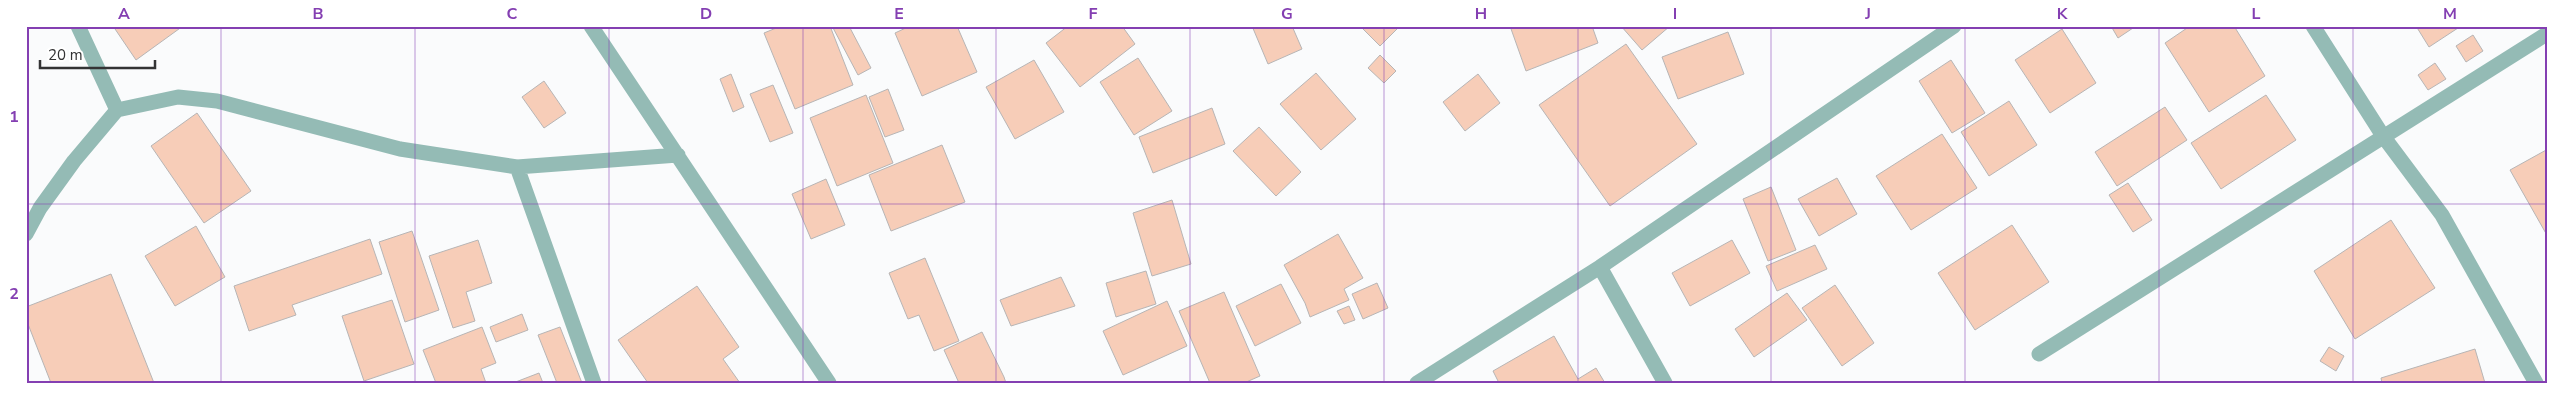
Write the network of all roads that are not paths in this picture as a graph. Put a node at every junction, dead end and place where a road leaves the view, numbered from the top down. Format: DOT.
graph roads {
  1 [pos="78,26"];
  2 [pos="591,26"];
  3 [pos="1954,26"];
  4 [pos="2313,26"];
  5 [pos="2548,33"];
  6 [pos="117,110"];
  7 [pos="2383,136"];
  8 [pos="678,155"];
  9 [pos="518,167"];
  10 [pos="26,234"];
  11 [pos="1600,267"];
  12 [pos="2039,354"];
  13 [pos="594,383"];
  14 [pos="829,383"];
  15 [pos="1417,383"];
  16 [pos="1664,383"];
  17 [pos="2536,383"];
  1 -- 6 [label="street"];
  2 -- 8 [label="street"];
  3 -- 11 [label="street"];
  4 -- 7 [label="street"];
  5 -- 7 [label="street"];
  6 -- 9 [label="street"];
  6 -- 10 [label="street"];
  7 -- 12 [label="street"];
  7 -- 17 [label="street"];
  8 -- 9 [label="street"];
  8 -- 14 [label="street"];
  9 -- 13 [label="street"];
  11 -- 15 [label="street"];
  11 -- 16 [label="street"];
}
